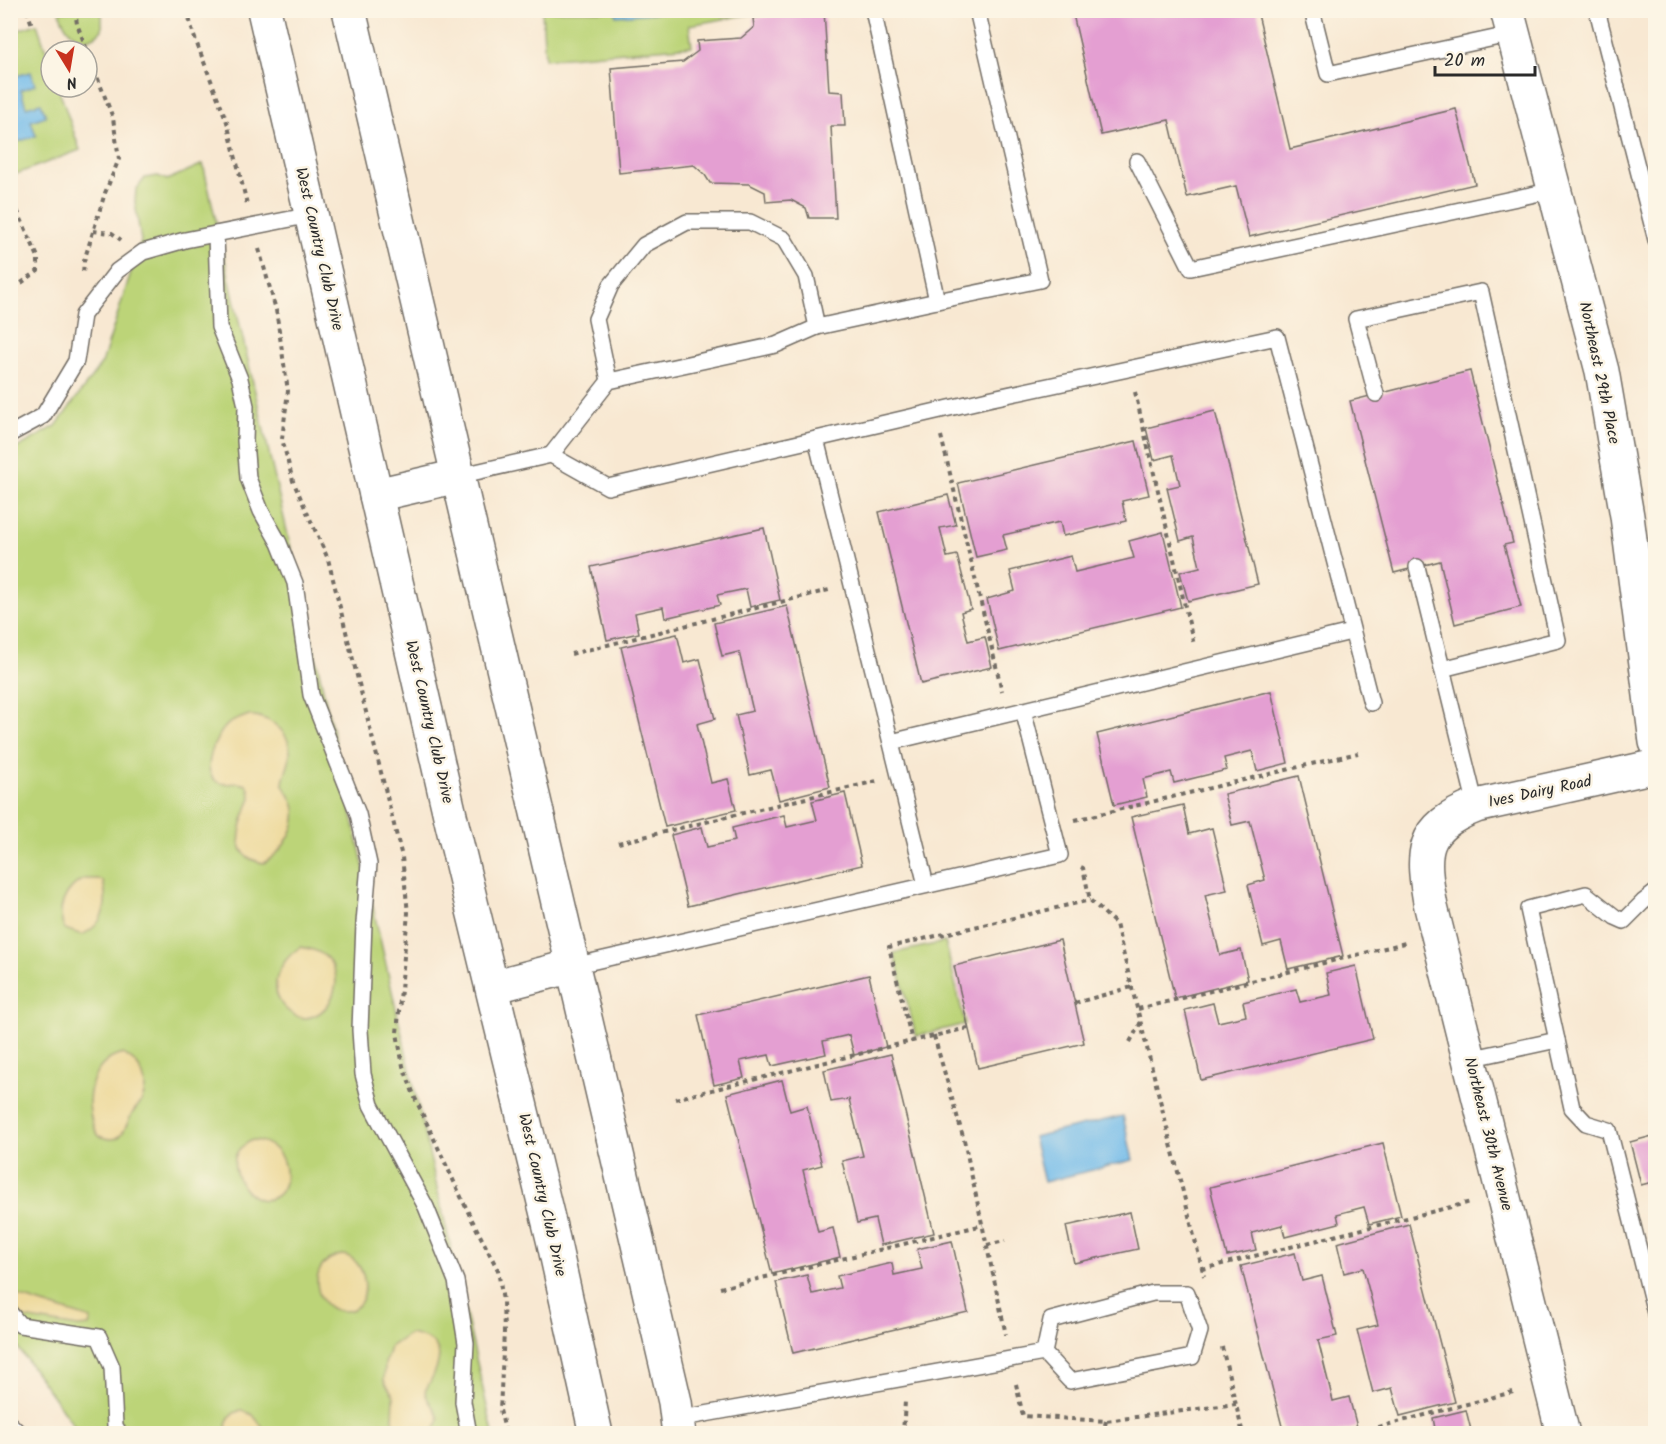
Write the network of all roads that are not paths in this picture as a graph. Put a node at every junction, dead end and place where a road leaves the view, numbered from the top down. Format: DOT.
graph roads {
  1 [pos="264,10"];
  2 [pos="349,10"];
  3 [pos="873,10"];
  4 [pos="977,10"];
  5 [pos="1312,10"];
  6 [pos="1597,10"];
  7 [pos="1510,22"];
  8 [pos="1137,161"];
  9 [pos="1554,189"];
  10 [pos="311,215"];
  11 [pos="216,234"];
  12 [pos="1656,240"];
  13 [pos="937,302"];
  14 [pos="817,327"];
  15 [pos="609,381"];
  16 [pos="1376,394"];
  17 [pos="10,434"];
  18 [pos="816,439"];
  19 [pos="551,455"];
  20 [pos="458,476"];
  21 [pos="376,495"];
  22 [pos="1417,567"];
  23 [pos="1351,632"];
  24 [pos="1442,669"];
  25 [pos="1371,704"];
  26 [pos="1023,710"];
  27 [pos="891,742"];
  28 [pos="1656,742"];
  29 [pos="1656,766"];
  30 [pos="1476,806"];
  31 [pos="1432,835"];
  32 [pos="926,885"];
  33 [pos="1656,892"];
  34 [pos="573,966"];
  35 [pos="492,987"];
  36 [pos="1557,1040"];
  37 [pos="1469,1059"];
  38 [pos="10,1313"];
  39 [pos="1656,1317"];
  40 [pos="1044,1353"];
  41 [pos="10,1424"];
  42 [pos="678,1426"];
  43 [pos="20,1434"];
  44 [pos="120,1434"];
  45 [pos="469,1434"];
  46 [pos="596,1434"];
  47 [pos="1563,1434"];
  1 -- 10 [label="street, West Country Club Drive"];
  2 -- 20 [label="street"];
  3 -- 13 [label="lane"];
  4 -- 13 [label="lane"];
  5 -- 7 [label="lane"];
  6 -- 12 [label="lane"];
  7 -- 9 [label="street, Northeast 29th Place"];
  8 -- 9 [label="lane"];
  9 -- 28 [label="street, Northeast 29th Place"];
  10 -- 11 [label="lane"];
  10 -- 21 [label="street, West Country Club Drive"];
  11 -- 17 [label="lane"];
  11 -- 45 [label="lane"];
  13 -- 14 [label="lane"];
  14 -- 15 [label="lane"];
  14 -- 15 [label="lane"];
  15 -- 19 [label="lane"];
  16 -- 24 [label="lane"];
  18 -- 19 [label="lane"];
  18 -- 23 [label="lane"];
  18 -- 27 [label="lane"];
  19 -- 20 [label="lane"];
  20 -- 21 [label="street"];
  20 -- 34 [label="street"];
  21 -- 35 [label="street, West Country Club Drive"];
  22 -- 24 [label="lane"];
  23 -- 25 [label="lane"];
  23 -- 26 [label="lane"];
  24 -- 30 [label="lane"];
  26 -- 27 [label="lane"];
  26 -- 32 [label="lane"];
  27 -- 32 [label="lane"];
  29 -- 30 [label="street, Ives Dairy Road"];
  30 -- 31 [label="street, Ives Dairy Road"];
  31 -- 37 [label="street, Northeast 30th Avenue"];
  32 -- 34 [label="lane"];
  33 -- 36 [label="lane"];
  34 -- 35 [label="street"];
  34 -- 42 [label="street"];
  35 -- 46 [label="street, West Country Club Drive"];
  36 -- 37 [label="lane"];
  36 -- 39 [label="lane"];
  37 -- 47 [label="street, Northeast 30th Avenue"];
  38 -- 44 [label="lane"];
  40 -- 40 [label="lane"];
  40 -- 42 [label="lane"];
  41 -- 43 [label="lane"];
}
